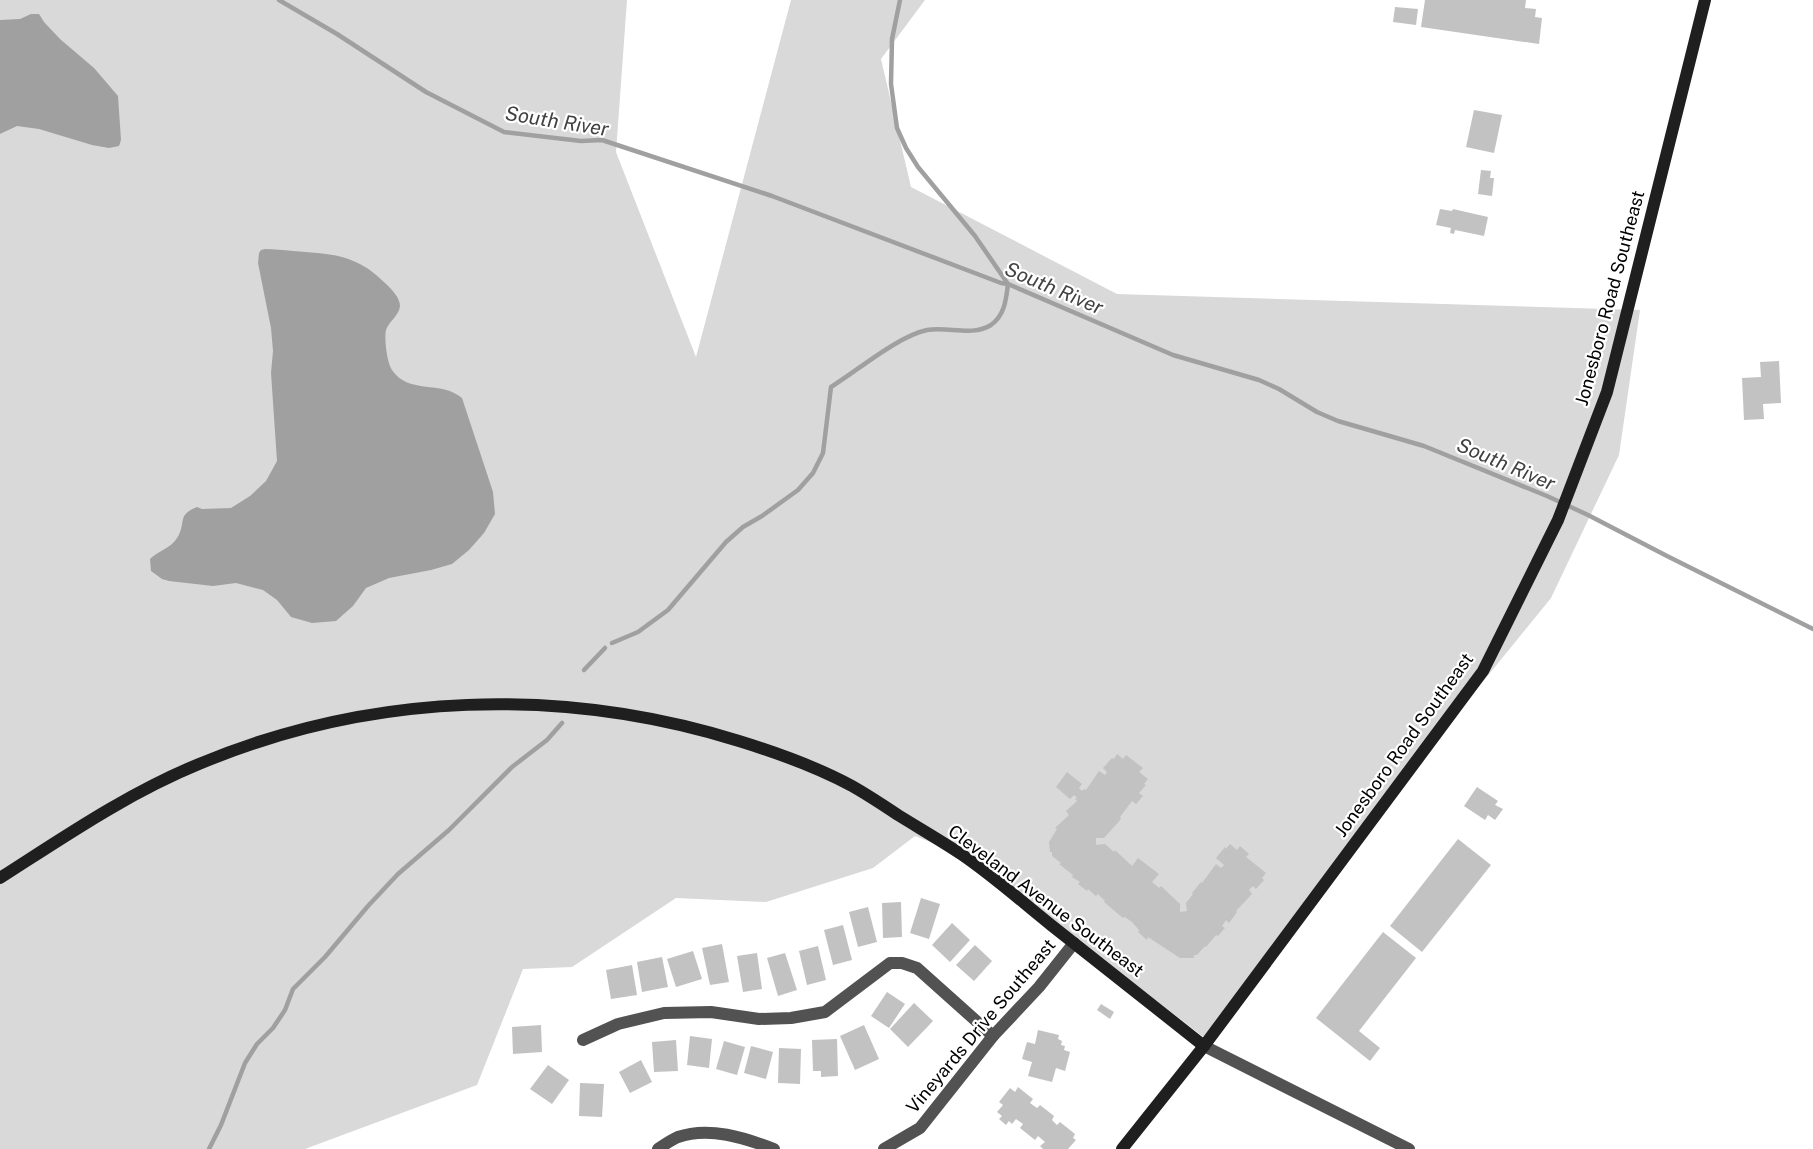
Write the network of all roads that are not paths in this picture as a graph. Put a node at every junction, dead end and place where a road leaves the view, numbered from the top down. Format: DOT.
graph roads {
  1 [pos="1705,0"];
  2 [pos="0,878"];
  3 [pos="1074,943"];
  4 [pos="993,1036"];
  5 [pos="583,1040"];
  6 [pos="1204,1046"];
  7 [pos="658,1149"];
  8 [pos="774,1149"];
  9 [pos="884,1149"];
  10 [pos="1122,1149"];
  11 [pos="1409,1149"];
  1 -- 6 [label="main road, Jonesboro Road Southeast"];
  2 -- 3 [label="main road, Cleveland Avenue Southeast"];
  3 -- 4 [label="street, Vineyards Drive Southeast"];
  3 -- 6 [label="main road, Cleveland Avenue Southeast"];
  4 -- 5 [label="street"];
  4 -- 9 [label="street, Vineyards Drive Southeast"];
  6 -- 10 [label="main road, Jonesboro Road Southeast"];
  6 -- 11 [label="street, Cleveland Avenue Southeast"];
  7 -- 8 [label="street"];
}
